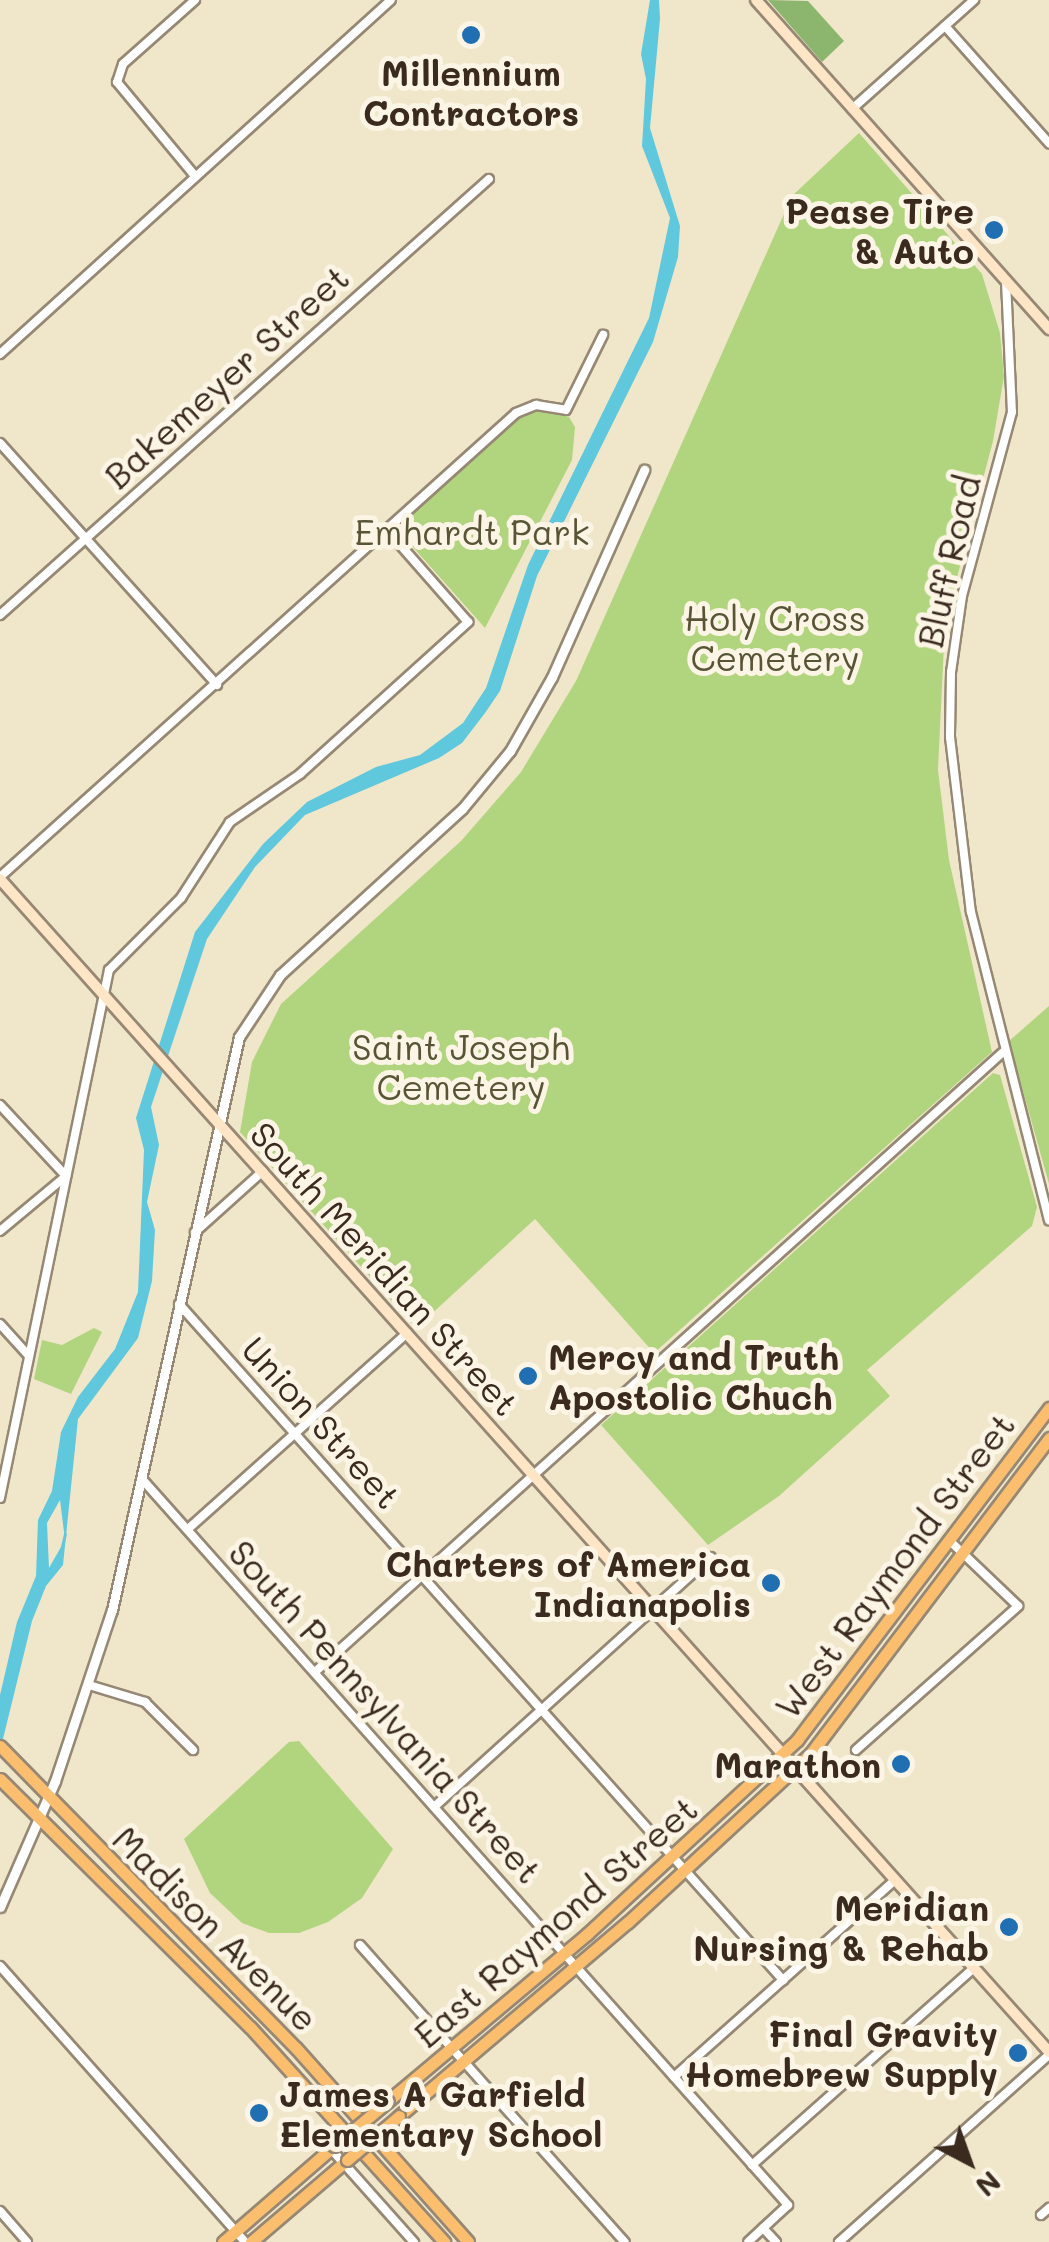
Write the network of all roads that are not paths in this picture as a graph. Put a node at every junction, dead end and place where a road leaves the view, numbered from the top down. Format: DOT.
graph roads {
  1 [pos="195,0"];
  2 [pos="391,0"];
  3 [pos="756,0"];
  4 [pos="974,0"];
  5 [pos="945,26"];
  6 [pos="852,109"];
  7 [pos="1049,143"];
  8 [pos="195,176"];
  9 [pos="489,179"];
  10 [pos="1006,281"];
  11 [pos="1049,330"];
  12 [pos="603,335"];
  13 [pos="0,354"];
  14 [pos="0,443"];
  15 [pos="644,470"];
  16 [pos="389,532"];
  17 [pos="86,539"];
  18 [pos="0,615"];
  19 [pos="216,685"];
  20 [pos="0,878"];
  21 [pos="103,994"];
  22 [pos="1003,1052"];
  23 [pos="0,1105"];
  24 [pos="216,1120"];
  25 [pos="262,1172"];
  26 [pos="66,1176"];
  27 [pos="1049,1220"];
  28 [pos="0,1231"];
  29 [pos="193,1234"];
  30 [pos="179,1304"];
  31 [pos="0,1324"];
  32 [pos="407,1333"];
  33 [pos="29,1356"];
  34 [pos="1049,1408"];
  35 [pos="294,1433"];
  36 [pos="1049,1438"];
  37 [pos="533,1476"];
  38 [pos="142,1479"];
  39 [pos="0,1498"];
  40 [pos="188,1529"];
  41 [pos="950,1540"];
  42 [pos="965,1552"];
  43 [pos="711,1557"];
  44 [pos="422,1576"];
  45 [pos="652,1609"];
  46 [pos="315,1672"];
  47 [pos="89,1685"];
  48 [pos="542,1710"];
  49 [pos="0,1746"];
  50 [pos="193,1750"];
  51 [pos="856,1750"];
  52 [pos="782,1754"];
  53 [pos="794,1768"];
  54 [pos="0,1779"];
  55 [pos="49,1798"];
  56 [pos="434,1807"];
  57 [pos="41,1817"];
  58 [pos="672,1856"];
  59 [pos="685,1870"];
  60 [pos="895,1880"];
  61 [pos="0,1906"];
  62 [pos="360,1945"];
  63 [pos="564,1954"];
  64 [pos="0,1966"];
  65 [pos="577,1968"];
  66 [pos="974,1968"];
  67 [pos="783,1980"];
  68 [pos="452,2048"];
  69 [pos="1049,2053"];
  70 [pos="464,2062"];
  71 [pos="674,2077"];
  72 [pos="332,2147"];
  73 [pos="345,2162"];
  74 [pos="752,2165"];
  75 [pos="1049,2208"];
  76 [pos="0,2212"];
  77 [pos="1041,2215"];
  78 [pos="763,2228"];
  79 [pos="235,2232"];
  80 [pos="27,2242"];
  81 [pos="224,2242"];
  82 [pos="248,2242"];
  83 [pos="414,2242"];
  84 [pos="444,2242"];
  85 [pos="468,2242"];
  86 [pos="626,2242"];
  87 [pos="748,2242"];
  88 [pos="776,2242"];
  89 [pos="839,2242"];
  1 -- 8 [label="street"];
  2 -- 8 [label="street"];
  3 -- 6 [label="main road"];
  4 -- 5 [label="street"];
  5 -- 6 [label="street"];
  5 -- 7 [label="street"];
  6 -- 10 [label="main road"];
  8 -- 13 [label="street"];
  9 -- 17 [label="street, Bakemeyer Street"];
  10 -- 11 [label="main road"];
  10 -- 22 [label="street, Bluff Road"];
  12 -- 16 [label="street"];
  14 -- 17 [label="street"];
  15 -- 24 [label="street"];
  16 -- 19 [label="street"];
  16 -- 21 [label="street"];
  17 -- 18 [label="street, Bakemeyer Street"];
  17 -- 19 [label="street"];
  19 -- 20 [label="street"];
  20 -- 21 [label="main road, South Meridian Street"];
  21 -- 24 [label="main road, South Meridian Street"];
  21 -- 26 [label="street"];
  22 -- 27 [label="street, Bluff Road"];
  22 -- 37 [label="street"];
  23 -- 26 [label="street"];
  24 -- 25 [label="main road, South Meridian Street"];
  24 -- 29 [label="street"];
  25 -- 29 [label="street"];
  25 -- 32 [label="main road, South Meridian Street"];
  26 -- 28 [label="street"];
  26 -- 33 [label="street"];
  29 -- 30 [label="street"];
  30 -- 35 [label="street, Union Street"];
  30 -- 38 [label="street"];
  31 -- 33 [label="street"];
  32 -- 35 [label="street"];
  32 -- 37 [label="main road, South Meridian Street"];
  33 -- 39 [label="street"];
  34 -- 41 [label="main road, West Raymond Street"];
  35 -- 40 [label="street"];
  35 -- 44 [label="street, Union Street"];
  36 -- 42 [label="main road, West Raymond Street"];
  37 -- 44 [label="street"];
  37 -- 45 [label="main road, South Meridian Street"];
  38 -- 40 [label="street, South Pennsylvania Street"];
  38 -- 47 [label="street"];
  40 -- 46 [label="street, South Pennsylvania Street"];
  41 -- 42 [label="street"];
  41 -- 52 [label="main road, West Raymond Street"];
  42 -- 51 [label="street"];
  42 -- 53 [label="main road, West Raymond Street"];
  43 -- 45 [label="street"];
  44 -- 46 [label="street"];
  44 -- 48 [label="street, Union Street"];
  45 -- 48 [label="street"];
  45 -- 52 [label="main road, South Meridian Street"];
  46 -- 56 [label="street, South Pennsylvania Street"];
  47 -- 50 [label="street"];
  47 -- 55 [label="street"];
  48 -- 56 [label="street"];
  48 -- 58 [label="street, Union Street"];
  49 -- 55 [label="main road, Madison Avenue"];
  52 -- 53 [label="main road, South Meridian Street"];
  52 -- 58 [label="main road, East Raymond Street"];
  53 -- 59 [label="main road, East Raymond Street"];
  53 -- 60 [label="main road, South Meridian Street"];
  54 -- 57 [label="main road, Madison Avenue"];
  55 -- 57 [label="street"];
  55 -- 85 [label="main road, Madison Avenue"];
  56 -- 63 [label="street, South Pennsylvania Street"];
  57 -- 61 [label="street"];
  57 -- 84 [label="main road, Madison Avenue"];
  58 -- 59 [label="street, Union Street"];
  58 -- 63 [label="main road, East Raymond Street"];
  59 -- 65 [label="main road, East Raymond Street"];
  59 -- 67 [label="street, Union Street"];
  60 -- 66 [label="main road, South Meridian Street"];
  60 -- 67 [label="street"];
  62 -- 68 [label="street"];
  63 -- 65 [label="street, South Pennsylvania Street"];
  63 -- 68 [label="main road, East Raymond Street"];
  64 -- 79 [label="street"];
  65 -- 70 [label="main road, East Raymond Street"];
  65 -- 71 [label="street, South Pennsylvania Street"];
  66 -- 69 [label="main road, South Meridian Street"];
  66 -- 74 [label="street"];
  67 -- 71 [label="street"];
  68 -- 70 [label="street"];
  68 -- 72 [label="main road, East Raymond Street, bridge"];
  69 -- 89 [label="street"];
  70 -- 73 [label="main road, East Raymond Street, bridge"];
  70 -- 86 [label="street"];
  71 -- 74 [label="street, South Pennsylvania Street"];
  72 -- 73 [label="street"];
  72 -- 79 [label="main road, East Raymond Street"];
  73 -- 82 [label="main road, East Raymond Street"];
  73 -- 83 [label="street"];
  74 -- 78 [label="street, South Pennsylvania Street"];
  75 -- 77 [label="street"];
  76 -- 80 [label="street"];
  78 -- 87 [label="street"];
  78 -- 88 [label="street"];
  79 -- 81 [label="main road, East Raymond Street"];
  79 -- 82 [label="street"];
}
